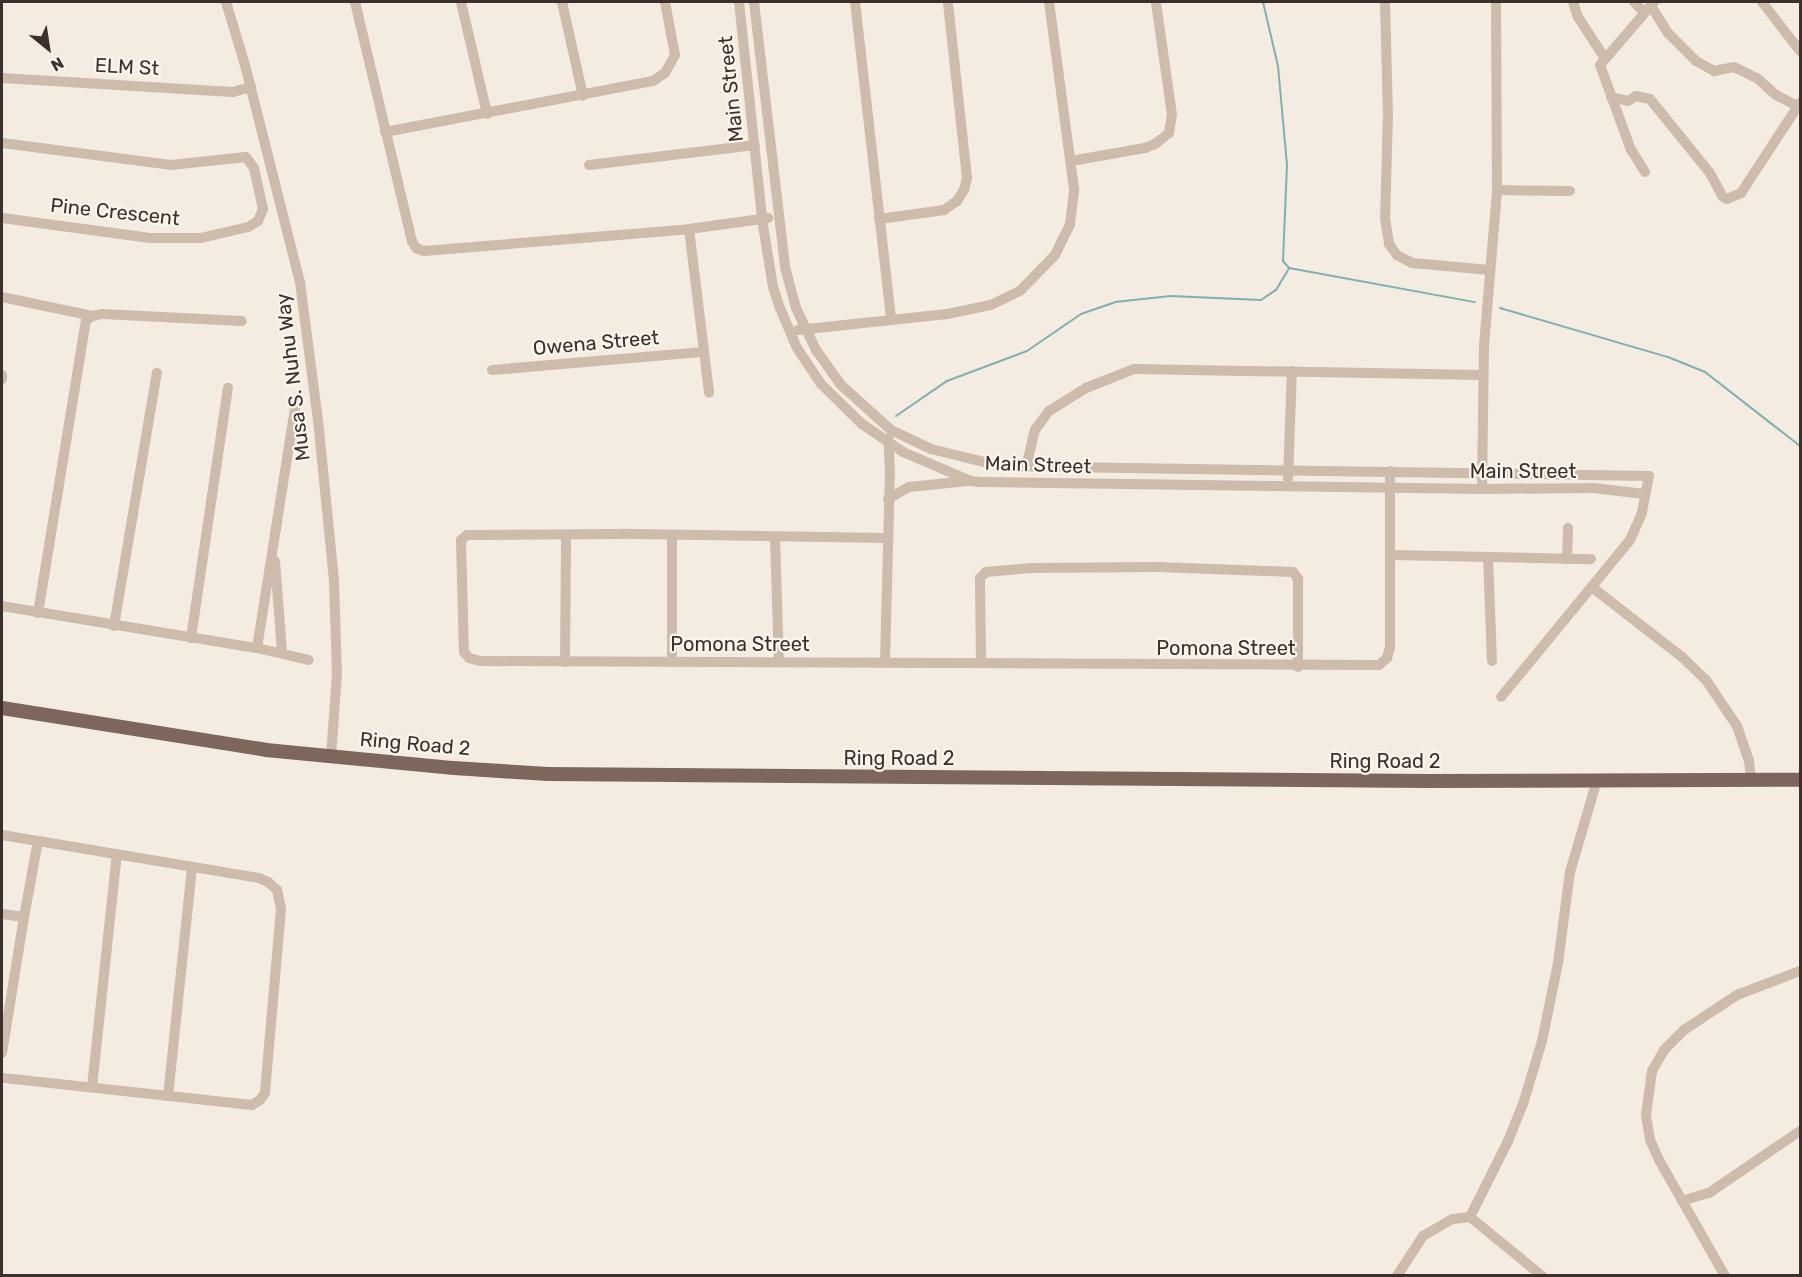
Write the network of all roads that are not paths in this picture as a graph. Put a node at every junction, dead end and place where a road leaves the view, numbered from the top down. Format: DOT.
graph roads {
  1 [pos="226,2"];
  2 [pos="355,2"];
  3 [pos="461,2"];
  4 [pos="562,2"];
  5 [pos="665,2"];
  6 [pos="739,2"];
  7 [pos="754,2"];
  8 [pos="855,2"];
  9 [pos="948,2"];
  10 [pos="1049,2"];
  11 [pos="1156,2"];
  12 [pos="1385,2"];
  13 [pos="1496,2"];
  14 [pos="1573,2"];
  15 [pos="1634,2"];
  16 [pos="1762,2"];
  17 [pos="1650,6"];
  18 [pos="1800,51"];
  19 [pos="1604,57"];
  20 [pos="2,78"];
  21 [pos="251,87"];
  22 [pos="583,96"];
  23 [pos="1611,97"];
  24 [pos="1800,105"];
  25 [pos="487,114"];
  26 [pos="385,132"];
  27 [pos="2,143"];
  28 [pos="755,145"];
  29 [pos="1071,161"];
  30 [pos="589,165"];
  31 [pos="1645,172"];
  32 [pos="1497,190"];
  33 [pos="1570,191"];
  34 [pos="778,217"];
  35 [pos="2,218"];
  36 [pos="762,219"];
  37 [pos="879,219"];
  38 [pos="689,229"];
  39 [pos="1490,270"];
  40 [pos="2,297"];
  41 [pos="92,316"];
  42 [pos="891,318"];
  43 [pos="242,321"];
  44 [pos="805,329"];
  45 [pos="789,332"];
  46 [pos="703,352"];
  47 [pos="492,370"];
  48 [pos="1292,370"];
  49 [pos="157,373"];
  50 [pos="1483,375"];
  51 [pos="228,388"];
  52 [pos="709,393"];
  53 [pos="295,409"];
  54 [pos="891,430"];
  55 [pos="908,438"];
  56 [pos="886,442"];
  57 [pos="903,452"];
  58 [pos="1026,468"];
  59 [pos="890,471"];
  60 [pos="1289,471"];
  61 [pos="1390,471"];
  62 [pos="1482,473"];
  63 [pos="1530,473"];
  64 [pos="1594,475"];
  65 [pos="971,481"];
  66 [pos="1288,487"];
  67 [pos="1390,488"];
  68 [pos="1594,488"];
  69 [pos="1482,489"];
  70 [pos="1530,489"];
  71 [pos="1644,494"];
  72 [pos="888,499"];
  73 [pos="1568,528"];
  74 [pos="566,536"];
  75 [pos="672,536"];
  76 [pos="775,537"];
  77 [pos="887,538"];
  78 [pos="274,542"];
  79 [pos="1392,555"];
  80 [pos="1488,557"];
  81 [pos="1567,559"];
  82 [pos="1591,559"];
  83 [pos="1593,588"];
  84 [pos="2,606"];
  85 [pos="38,613"];
  86 [pos="114,626"];
  87 [pos="191,638"];
  88 [pos="257,648"];
  89 [pos="282,653"];
  90 [pos="309,660"];
  91 [pos="1492,661"];
  92 [pos="566,662"];
  93 [pos="672,662"];
  94 [pos="779,662"];
  95 [pos="885,662"];
  96 [pos="981,663"];
  97 [pos="1298,667"];
  98 [pos="1501,697"];
  99 [pos="2,708"];
  100 [pos="331,756"];
  101 [pos="1751,778"];
  102 [pos="1597,780"];
  103 [pos="1800,780"];
  104 [pos="2,835"];
  105 [pos="38,841"];
  106 [pos="117,854"];
  107 [pos="192,867"];
  108 [pos="2,914"];
  109 [pos="24,917"];
  110 [pos="1800,971"];
  111 [pos="6,994"];
  112 [pos="2,1053"];
  113 [pos="2,1078"];
  114 [pos="93,1087"];
  115 [pos="168,1096"];
  116 [pos="1800,1131"];
  117 [pos="1682,1201"];
  118 [pos="1470,1217"];
  119 [pos="1397,1275"];
  120 [pos="1542,1275"];
  121 [pos="1725,1275"];
  1 -- 21 [label="street, Musa S. Nuhu Way"];
  2 -- 26 [label="street"];
  3 -- 25 [label="street"];
  4 -- 22 [label="street"];
  5 -- 22 [label="street"];
  6 -- 28 [label="street, Main Street"];
  7 -- 34 [label="street, Main Street"];
  8 -- 37 [label="street"];
  9 -- 37 [label="street"];
  10 -- 29 [label="street"];
  11 -- 29 [label="street"];
  12 -- 39 [label="street"];
  13 -- 32 [label="street"];
  14 -- 19 [label="street"];
  15 -- 17 [label="street"];
  16 -- 18 [label="street"];
  17 -- 19 [label="street"];
  17 -- 24 [label="street"];
  19 -- 23 [label="street"];
  20 -- 21 [label="street, ELM St"];
  21 -- 100 [label="street, Musa S. Nuhu Way"];
  22 -- 25 [label="street"];
  23 -- 24 [label="street"];
  23 -- 31 [label="street"];
  25 -- 26 [label="street"];
  26 -- 38 [label="street"];
  27 -- 35 [label="street, Pine Crescent"];
  28 -- 30 [label="street"];
  28 -- 36 [label="street, Main Street"];
  29 -- 42 [label="street"];
  32 -- 33 [label="street"];
  32 -- 39 [label="street"];
  34 -- 36 [label="street"];
  34 -- 44 [label="street, Main Street"];
  36 -- 38 [label="street"];
  36 -- 45 [label="street, Main Street"];
  37 -- 42 [label="street"];
  38 -- 46 [label="street"];
  39 -- 50 [label="street"];
  40 -- 41 [label="street"];
  41 -- 43 [label="street"];
  41 -- 85 [label="street"];
  42 -- 44 [label="street"];
  44 -- 45 [label="street"];
  44 -- 54 [label="street, Main Street"];
  45 -- 56 [label="street, Main Street"];
  46 -- 47 [label="street, Owena Street"];
  46 -- 52 [label="street"];
  48 -- 50 [label="street"];
  48 -- 58 [label="street"];
  48 -- 60 [label="street"];
  49 -- 86 [label="street"];
  50 -- 62 [label="street"];
  51 -- 87 [label="street"];
  53 -- 78 [label="street"];
  54 -- 55 [label="street, Main Street"];
  54 -- 56 [label="street"];
  55 -- 57 [label="street"];
  55 -- 58 [label="street, Main Street"];
  56 -- 57 [label="street, Main Street"];
  56 -- 59 [label="street"];
  57 -- 59 [label="street"];
  57 -- 65 [label="street, Main Street"];
  58 -- 60 [label="street, Main Street"];
  59 -- 72 [label="street"];
  60 -- 61 [label="street, Main Street"];
  60 -- 66 [label="street"];
  61 -- 62 [label="street, Main Street"];
  61 -- 67 [label="street, Pomona Street"];
  62 -- 63 [label="street, Main Street"];
  62 -- 69 [label="street"];
  63 -- 64 [label="street, Main Street"];
  63 -- 70 [label="street"];
  64 -- 68 [label="street"];
  64 -- 71 [label="street, Main Street"];
  65 -- 66 [label="street, Main Street"];
  65 -- 72 [label="street"];
  66 -- 67 [label="street, Main Street"];
  67 -- 69 [label="street, Main Street"];
  67 -- 79 [label="street, Pomona Street"];
  68 -- 70 [label="street, Main Street"];
  68 -- 71 [label="street, Main Street"];
  69 -- 70 [label="street, Main Street"];
  71 -- 83 [label="street"];
  72 -- 77 [label="street"];
  73 -- 81 [label="street"];
  74 -- 75 [label="street, Pomona Street"];
  74 -- 92 [label="street"];
  74 -- 92 [label="street, Pomona Street"];
  75 -- 76 [label="street, Pomona Street"];
  75 -- 93 [label="street"];
  76 -- 77 [label="street, Pomona Street"];
  76 -- 94 [label="street"];
  77 -- 95 [label="street"];
  78 -- 88 [label="street"];
  78 -- 89 [label="street"];
  79 -- 80 [label="street"];
  79 -- 97 [label="street, Pomona Street"];
  80 -- 81 [label="street"];
  80 -- 91 [label="street"];
  81 -- 82 [label="street"];
  83 -- 98 [label="street"];
  83 -- 101 [label="street"];
  84 -- 85 [label="street"];
  85 -- 86 [label="street"];
  86 -- 87 [label="street"];
  87 -- 88 [label="street"];
  88 -- 89 [label="street"];
  89 -- 90 [label="street"];
  92 -- 93 [label="street, Pomona Street"];
  93 -- 94 [label="street, Pomona Street"];
  94 -- 95 [label="street, Pomona Street"];
  95 -- 96 [label="street, Pomona Street"];
  96 -- 97 [label="street, Pomona Street"];
  96 -- 97 [label="street"];
  99 -- 100 [label="main road, Ring Road 2"];
  100 -- 102 [label="main road, Ring Road 2"];
  101 -- 102 [label="main road, Ring Road 2"];
  101 -- 103 [label="main road, Ring Road 2"];
  102 -- 118 [label="street"];
  104 -- 105 [label="street"];
  105 -- 106 [label="street"];
  105 -- 109 [label="street"];
  106 -- 107 [label="street"];
  106 -- 114 [label="street"];
  107 -- 115 [label="street"];
  107 -- 115 [label="street"];
  108 -- 109 [label="street"];
  109 -- 111 [label="street"];
  110 -- 117 [label="street"];
  111 -- 112 [label="street"];
  113 -- 114 [label="street"];
  114 -- 115 [label="street"];
  116 -- 117 [label="street"];
  117 -- 121 [label="street"];
  118 -- 119 [label="street"];
  118 -- 120 [label="street"];
}
